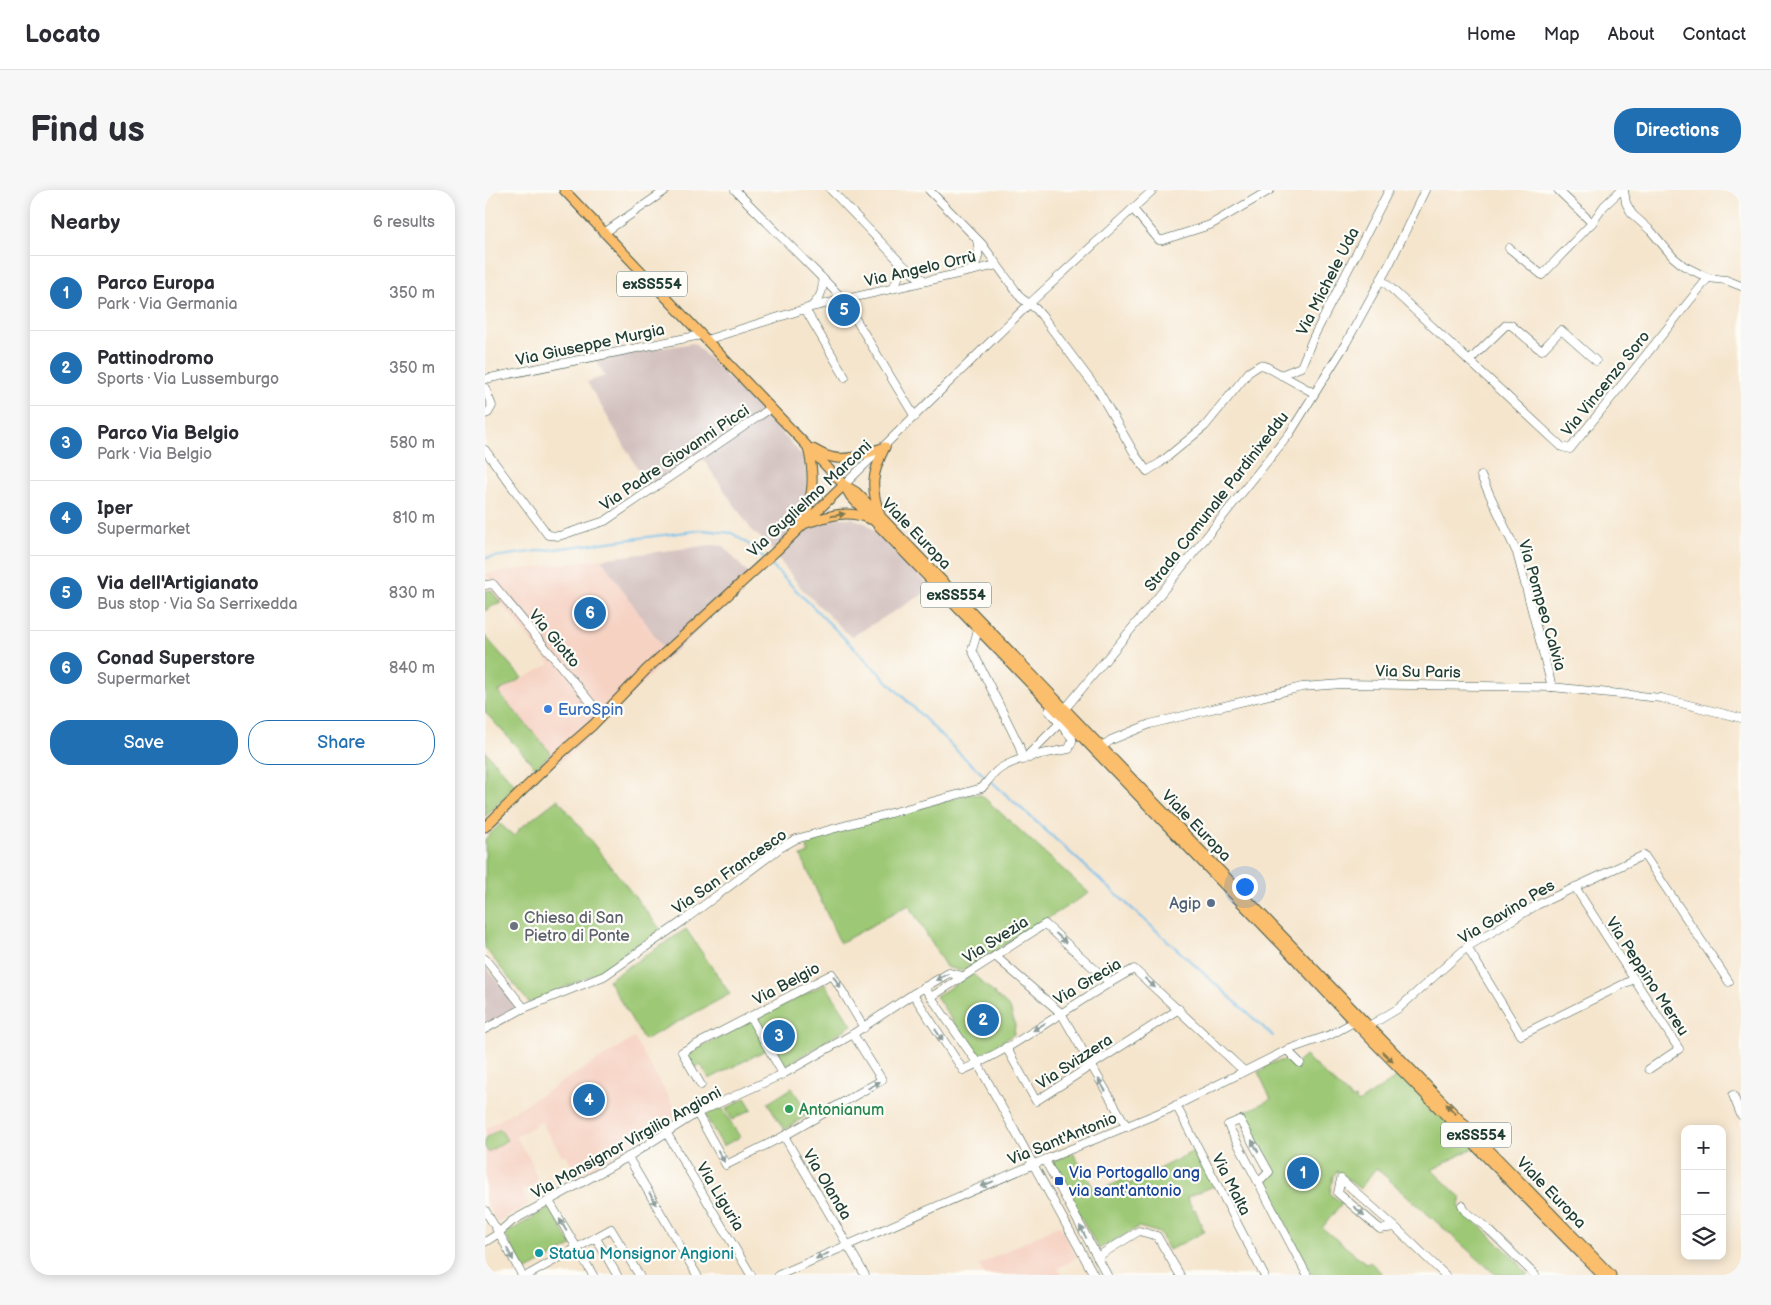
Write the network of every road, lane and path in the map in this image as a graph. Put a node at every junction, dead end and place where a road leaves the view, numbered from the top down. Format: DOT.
graph roads {
  1 [pos="564,190"];
  2 [pos="666,190"];
  3 [pos="735,190"];
  4 [pos="831,190"];
  5 [pos="929,190"];
  6 [pos="1153,190"];
  7 [pos="1270,190"];
  8 [pos="1389,190"];
  9 [pos="1425,190"];
  10 [pos="1558,190"];
  11 [pos="1623,190"];
  12 [pos="1133,210"];
  13 [pos="1591,223"];
  14 [pos="604,232"];
  15 [pos="977,238"];
  16 [pos="1509,248"];
  17 [pos="899,261"];
  18 [pos="997,265"];
  19 [pos="970,271"];
  20 [pos="822,278"];
  21 [pos="1381,278"];
  22 [pos="1709,278"];
  23 [pos="925,281"];
  24 [pos="1741,286"];
  25 [pos="892,289"];
  26 [pos="843,300"];
  27 [pos="1028,305"];
  28 [pos="808,308"];
  29 [pos="703,338"];
  30 [pos="1469,361"];
  31 [pos="1596,361"];
  32 [pos="1281,375"];
  33 [pos="845,377"];
  34 [pos="485,379"];
  35 [pos="485,388"];
  36 [pos="1314,393"];
  37 [pos="771,408"];
  38 [pos="485,414"];
  39 [pos="915,417"];
  40 [pos="808,447"];
  41 [pos="885,447"];
  42 [pos="485,450"];
  43 [pos="1481,476"];
  44 [pos="844,485"];
  45 [pos="877,519"];
  46 [pos="802,525"];
  47 [pos="485,585"];
  48 [pos="979,630"];
  49 [pos="1552,688"];
  50 [pos="1052,706"];
  51 [pos="1065,709"];
  52 [pos="601,715"];
  53 [pos="1741,718"];
  54 [pos="1059,724"];
  55 [pos="1102,748"];
  56 [pos="1026,759"];
  57 [pos="485,827"];
  58 [pos="1575,887"];
  59 [pos="1467,948"];
  60 [pos="995,956"];
  61 [pos="485,959"];
  62 [pos="962,976"];
  63 [pos="1634,979"];
  64 [pos="1109,982"];
  65 [pos="1729,982"];
  66 [pos="924,987"];
  67 [pos="913,994"];
  68 [pos="931,997"];
  69 [pos="524,1008"];
  70 [pos="1179,1010"];
  71 [pos="1061,1013"];
  72 [pos="751,1017"];
  73 [pos="1353,1022"];
  74 [pos="1369,1026"];
  75 [pos="864,1028"];
  76 [pos="485,1029"];
  77 [pos="853,1034"];
  78 [pos="1006,1047"];
  79 [pos="1287,1050"];
  80 [pos="1300,1063"];
  81 [pos="978,1064"];
  82 [pos="1091,1065"];
  83 [pos="1649,1069"];
  84 [pos="1244,1071"];
  85 [pos="783,1074"];
  86 [pos="701,1085"];
  87 [pos="1733,1095"];
  88 [pos="1176,1105"];
  89 [pos="697,1113"];
  90 [pos="1741,1114"];
  91 [pos="1127,1127"];
  92 [pos="667,1132"];
  93 [pos="784,1136"];
  94 [pos="628,1157"];
  95 [pos="1045,1160"];
  96 [pos="1032,1165"];
  97 [pos="1259,1182"];
  98 [pos="549,1201"];
  99 [pos="1462,1205"];
  100 [pos="485,1210"];
  101 [pos="1395,1227"];
  102 [pos="499,1233"];
  103 [pos="595,1238"];
  104 [pos="485,1242"];
  105 [pos="848,1245"];
  106 [pos="577,1249"];
  107 [pos="1097,1257"];
  108 [pos="800,1266"];
  109 [pos="521,1275"];
  110 [pos="528,1275"];
  111 [pos="593,1275"];
  112 [pos="617,1275"];
  113 [pos="639,1275"];
  114 [pos="697,1275"];
  115 [pos="751,1275"];
  116 [pos="779,1275"];
  117 [pos="805,1275"];
  118 [pos="865,1275"];
  119 [pos="1094,1275"];
  120 [pos="1107,1275"];
  121 [pos="1180,1275"];
  122 [pos="1264,1275"];
  123 [pos="1307,1275"];
  124 [pos="1445,1275"];
  125 [pos="1535,1275"];
  126 [pos="1602,1275"];
  127 [pos="1611,1275"];
  1 -- 14 [label="main road, Viale Europa / exSS554"];
  2 -- 14 [label="street"];
  3 -- 20 [label="street"];
  4 -- 17 [label="street"];
  5 -- 15 [label="street"];
  6 -- 12 [label="street, Via Guglielmo Marconi"];
  7 -- 12 [label="street"];
  8 -- 32 [label="street, Via Michele Uda"];
  9 -- 21 [label="street, Strada Comunale Pardinixeddu"];
  10 -- 13 [label="street"];
  11 -- 13 [label="street"];
  11 -- 22 [label="street"];
  12 -- 27 [label="street, Via Guglielmo Marconi"];
  13 -- 16 [label="street"];
  14 -- 29 [label="main road, Viale Europa / exSS554"];
  15 -- 18 [label="street"];
  15 -- 19 [label="street"];
  17 -- 23 [label="street"];
  17 -- 25 [label="street"];
  18 -- 19 [label="street, Via Angelo Orrù"];
  18 -- 27 [label="street"];
  19 -- 23 [label="street, Via Angelo Orrù"];
  20 -- 26 [label="street"];
  20 -- 28 [label="street"];
  21 -- 30 [label="street, Via Vincenzo Soro"];
  21 -- 36 [label="street, Strada Comunale Pardinixeddu"];
  22 -- 24 [label="street"];
  22 -- 30 [label="street, Via Vincenzo Soro"];
  23 -- 25 [label="street, Via Angelo Orrù"];
  25 -- 26 [label="street, Via Angelo Orrù"];
  26 -- 28 [label="street, Via Angelo Orrù"];
  26 -- 39 [label="street"];
  27 -- 32 [label="street"];
  27 -- 39 [label="street, Via Guglielmo Marconi"];
  28 -- 29 [label="street, Via Angelo Orrù"];
  28 -- 33 [label="street"];
  29 -- 34 [label="street, Via Giuseppe Murgia"];
  29 -- 37 [label="main road, Viale Europa / exSS554"];
  30 -- 31 [label="street, Via Vincenzo Soro"];
  32 -- 36 [label="street"];
  35 -- 38 [label="street"];
  36 -- 51 [label="street, Strada Comunale Pardinixeddu"];
  37 -- 40 [label="main road, Viale Europa / exSS554"];
  37 -- 42 [label="street, Via Padre Giovanni Picci"];
  39 -- 41 [label="street, Via Guglielmo Marconi"];
  40 -- 41 [label="main road"];
  40 -- 44 [label="main road, Viale Europa / exSS554"];
  40 -- 46 [label="main road"];
  41 -- 44 [label="street, Via Guglielmo Marconi"];
  41 -- 45 [label="main road"];
  43 -- 49 [label="street, Via Pompeo Calvia"];
  44 -- 45 [label="main road, Viale Europa / exSS554"];
  44 -- 46 [label="main road, Via Guglielmo Marconi"];
  46 -- 45 [label="main road, one-way"];
  45 -- 48 [label="main road, Viale Europa / exSS554"];
  45 -- 51 [label="main road, Viale Europa / exSS554"];
  46 -- 52 [label="main road, Via Guglielmo Marconi"];
  47 -- 52 [label="street, Via Giotto"];
  48 -- 50 [label="main road, Viale Europa / exSS554"];
  48 -- 56 [label="street"];
  49 -- 53 [label="street, Via Su Paris"];
  49 -- 55 [label="street, Via Su Paris"];
  50 -- 54 [label="street, Via San Francesco"];
  50 -- 73 [label="main road, Viale Europa / exSS554"];
  51 -- 55 [label="main road, Viale Europa / exSS554"];
  52 -- 57 [label="main road, Via Guglielmo Marconi"];
  54 -- 56 [label="street"];
  54 -- 56 [label="street, Via San Francesco"];
  55 -- 74 [label="main road, Viale Europa / exSS554"];
  56 -- 69 [label="street, Via San Francesco"];
  58 -- 59 [label="street, Via Gavino Pes"];
  58 -- 63 [label="street, Via Peppino Mereu"];
  58 -- 65 [label="street, Via Gavino Pes"];
  59 -- 63 [label="street"];
  59 -- 74 [label="street, Via Gavino Pes"];
  60 -- 62 [label="street, Via Svezia"];
  60 -- 64 [label="street, Via Svezia, one-way"];
  60 -- 71 [label="street"];
  61 -- 69 [label="street"];
  62 -- 66 [label="street, Via Svezia, one-way"];
  62 -- 68 [label="street, Via Svezia"];
  63 -- 83 [label="street, Via Peppino Mereu"];
  64 -- 70 [label="street, Via Grecia, one-way"];
  64 -- 71 [label="street, Via Grecia"];
  66 -- 67 [label="street, Via Monsignor Virgilio Angioni"];
  66 -- 68 [label="street"];
  67 -- 75 [label="street, Via Monsignor Virgilio Angioni"];
  67 -- 81 [label="street, one-way"];
  68 -- 81 [label="street"];
  69 -- 76 [label="street, Via San Francesco"];
  70 -- 82 [label="street, Via Svizzera"];
  70 -- 84 [label="street, Via Grecia"];
  71 -- 78 [label="street, Via Grecia, one-way"];
  71 -- 82 [label="street"];
  72 -- 75 [label="street, Via Belgio, one-way"];
  72 -- 85 [label="street, Via Belgio"];
  72 -- 86 [label="street, Via Belgio"];
  73 -- 79 [label="street, Via Sant'Antonio"];
  73 -- 126 [label="main road, Viale Europa / exSS554, one-way"];
  127 -- 74 [label="main road, Viale Europa / exSS554, one-way"];
  75 -- 77 [label="street, Via Monsignor Virgilio Angioni"];
  77 -- 85 [label="street, Via Monsignor Virgilio Angioni"];
  93 -- 77 [label="street, Via Olanda, one-way"];
  78 -- 81 [label="street, Via Grecia"];
  78 -- 82 [label="street, Via Svizzera"];
  79 -- 80 [label="street"];
  79 -- 84 [label="street, Via Sant'Antonio"];
  81 -- 96 [label="street"];
  91 -- 82 [label="street, one-way"];
  84 -- 88 [label="street, Via Sant'Antonio"];
  85 -- 89 [label="street, Via Monsignor Virgilio Angioni"];
  87 -- 90 [label="street"];
  88 -- 91 [label="street, Via Sant'Antonio"];
  88 -- 122 [label="street, Via Malta"];
  89 -- 92 [label="street, Via Monsignor Virgilio Angioni"];
  89 -- 93 [label="street, Via Olanda, one-way"];
  91 -- 95 [label="street, Via Sant'Antonio"];
  92 -- 94 [label="street, Via Monsignor Virgilio Angioni"];
  92 -- 115 [label="street, Via Liguria"];
  93 -- 105 [label="street, Via Olanda"];
  94 -- 98 [label="street, Via Monsignor Virgilio Angioni"];
  94 -- 114 [label="street, one-way"];
  95 -- 96 [label="street, Via Sant'Antonio"];
  107 -- 95 [label="street, one-way"];
  96 -- 105 [label="street, Via Sant'Antonio, one-way"];
  96 -- 119 [label="street"];
  97 -- 97 [label="street, one-way"];
  97 -- 123 [label="street"];
  98 -- 102 [label="street, Via Monsignor Virgilio Angioni"];
  106 -- 98 [label="street, one-way"];
  99 -- 125 [label="street"];
  100 -- 102 [label="street"];
  101 -- 101 [label="street, one-way"];
  101 -- 124 [label="street"];
  102 -- 104 [label="street, Via Monsignor Virgilio Angioni"];
  102 -- 109 [label="street, one-way"];
  103 -- 106 [label="street"];
  103 -- 112 [label="street"];
  103 -- 113 [label="street"];
  105 -- 108 [label="street, Via Sant'Antonio, one-way"];
  105 -- 118 [label="street, Via Olanda"];
  106 -- 110 [label="street"];
  106 -- 111 [label="street"];
  107 -- 120 [label="street"];
  107 -- 121 [label="street"];
  108 -- 116 [label="street, Via Sant'Antonio"];
  108 -- 117 [label="street"];
}
